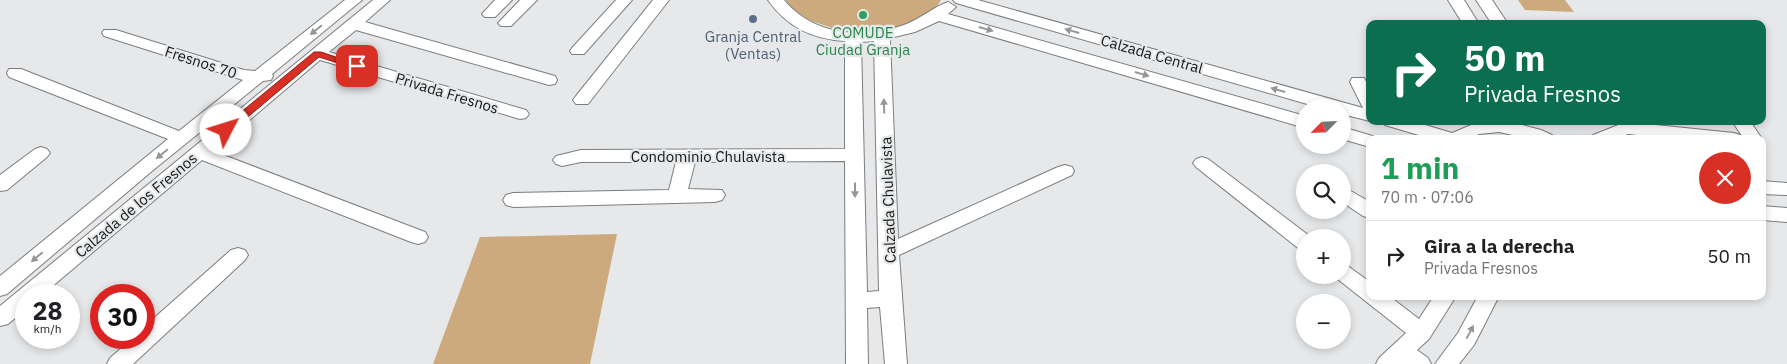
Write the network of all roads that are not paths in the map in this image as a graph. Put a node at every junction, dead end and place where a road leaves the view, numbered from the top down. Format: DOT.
graph roads {
  1 [pos="354,0"];
  2 [pos="382,0"];
  3 [pos="504,0"];
  4 [pos="529,0"];
  5 [pos="624,0"];
  6 [pos="661,0"];
  7 [pos="776,0"];
  8 [pos="953,0"];
  9 [pos="961,0"];
  10 [pos="1456,0"];
  11 [pos="1484,0"];
  12 [pos="490,14"];
  13 [pos="939,16"];
  14 [pos="1468,20"];
  15 [pos="1497,20"];
  16 [pos="506,23"];
  17 [pos="354,24"];
  18 [pos="110,33"];
  19 [pos="882,36"];
  20 [pos="854,37"];
  21 [pos="578,51"];
  22 [pos="318,54"];
  23 [pos="15,73"];
  24 [pos="294,74"];
  25 [pos="258,77"];
  26 [pos="549,80"];
  27 [pos="1358,82"];
  28 [pos="1366,97"];
  29 [pos="1310,99"];
  30 [pos="582,100"];
  31 [pos="1351,110"];
  32 [pos="520,114"];
  33 [pos="1366,114"];
  34 [pos="1296,119"];
  35 [pos="1405,125"];
  36 [pos="1494,125"];
  37 [pos="1509,125"];
  38 [pos="1624,125"];
  39 [pos="1542,132"];
  40 [pos="1351,135"];
  41 [pos="1440,135"];
  42 [pos="1460,135"];
  43 [pos="1606,135"];
  44 [pos="1703,135"];
  45 [pos="181,138"];
  46 [pos="1366,139"];
  47 [pos="199,152"];
  48 [pos="41,153"];
  49 [pos="687,155"];
  50 [pos="855,155"];
  51 [pos="562,160"];
  52 [pos="1202,163"];
  53 [pos="1065,170"];
  54 [pos="0,185"];
  55 [pos="1766,188"];
  56 [pos="1787,189"];
  57 [pos="715,195"];
  58 [pos="677,196"];
  59 [pos="1351,198"];
  60 [pos="513,200"];
  61 [pos="1366,208"];
  62 [pos="1766,213"];
  63 [pos="1787,215"];
  64 [pos="1296,236"];
  65 [pos="418,238"];
  66 [pos="890,251"];
  67 [pos="238,255"];
  68 [pos="1351,279"];
  69 [pos="41,284"];
  70 [pos="0,288"];
  71 [pos="1366,290"];
  72 [pos="890,299"];
  73 [pos="856,300"];
  74 [pos="1379,300"];
  75 [pos="1443,300"];
  76 [pos="1487,300"];
  77 [pos="15,306"];
  78 [pos="0,318"];
  79 [pos="1421,333"];
  80 [pos="1394,358"];
  81 [pos="118,364"];
  82 [pos="857,364"];
  83 [pos="896,364"];
  84 [pos="1420,364"];
  85 [pos="1446,364"];
  1 -- 25 [label="street, Calzada de los Fresnos, one-way"];
  2 -- 17 [label="street, Calzada de los Fresnos"];
  3 -- 12 [label="street"];
  4 -- 16 [label="street"];
  5 -- 21 [label="street"];
  6 -- 30 [label="street"];
  7 -- 20 [label="street"];
  8 -- 13 [label="street"];
  29 -- 9 [label="street, Calzada Central, one-way"];
  10 -- 14 [label="street"];
  11 -- 15 [label="street"];
  13 -- 19 [label="street"];
  13 -- 34 [label="street, Calzada Central, one-way"];
  17 -- 22 [label="street, Calzada de los Fresnos"];
  17 -- 26 [label="street"];
  18 -- 25 [label="street, Fresnos 70"];
  19 -- 20 [label="street"];
  66 -- 19 [label="street, Calzada Chulavista, one-way"];
  20 -- 50 [label="street, Calzada Chulavista"];
  22 -- 24 [label="street, Calzada de los Fresnos"];
  22 -- 32 [label="street, Privada Fresnos"];
  23 -- 45 [label="street"];
  24 -- 25 [label="street, Fresnos 70"];
  24 -- 47 [label="street, Calzada de los Fresnos"];
  25 -- 45 [label="street, Calzada de los Fresnos"];
  27 -- 28 [label="street"];
  31 -- 33 [label="street, Calzada Central"];
  35 -- 41 [label="street"];
  36 -- 42 [label="street"];
  37 -- 39 [label="street"];
  38 -- 43 [label="street"];
  38 -- 44 [label="street"];
  40 -- 46 [label="street"];
  45 -- 70 [label="street, Calzada de los Fresnos, one-way"];
  47 -- 65 [label="street"];
  47 -- 69 [label="street, Calzada de los Fresnos"];
  48 -- 54 [label="street"];
  49 -- 50 [label="street, Condominio Chulavista"];
  49 -- 51 [label="street, Condominio Chulavista"];
  49 -- 58 [label="street"];
  50 -- 73 [label="street, Calzada Chulavista, one-way"];
  52 -- 64 [label="street"];
  53 -- 66 [label="street"];
  55 -- 56 [label="street"];
  57 -- 58 [label="street"];
  58 -- 60 [label="street"];
  59 -- 61 [label="street"];
  62 -- 63 [label="street"];
  66 -- 72 [label="street, Calzada Chulavista"];
  67 -- 81 [label="street"];
  68 -- 71 [label="street"];
  72 -- 73 [label="street"];
  72 -- 83 [label="street, Calzada Chulavista"];
  73 -- 82 [label="street, Calzada Chulavista"];
  74 -- 79 [label="street"];
  75 -- 79 [label="street"];
  85 -- 76 [label="street, one-way"];
  77 -- 78 [label="street, Calzada de los Fresnos"];
  79 -- 80 [label="street"];
  80 -- 84 [label="street"];
}
